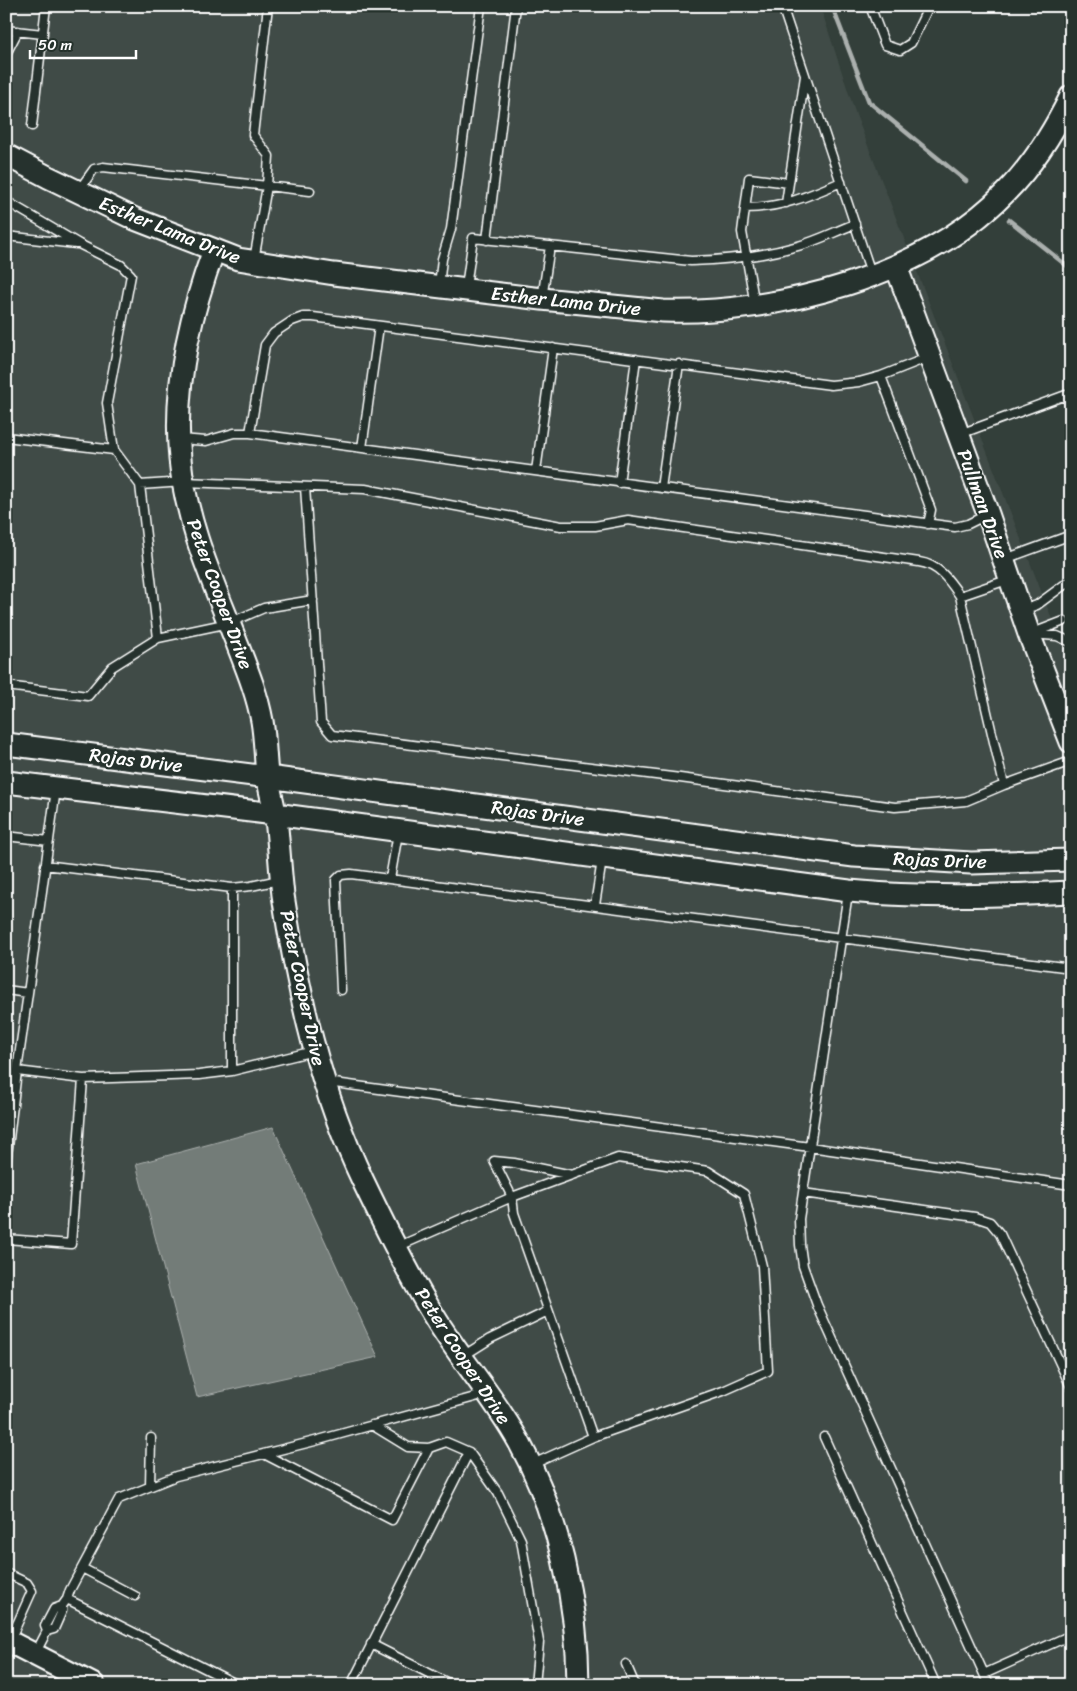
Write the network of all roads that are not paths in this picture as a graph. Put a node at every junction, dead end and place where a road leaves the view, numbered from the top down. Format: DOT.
graph roads {
  1 [pos="8,6"];
  2 [pos="46,6"];
  3 [pos="268,6"];
  4 [pos="481,6"];
  5 [pos="516,6"];
  6 [pos="782,6"];
  7 [pos="870,6"];
  8 [pos="929,6"];
  9 [pos="6,18"];
  10 [pos="6,30"];
  11 [pos="18,31"];
  12 [pos="43,34"];
  13 [pos="6,54"];
  14 [pos="805,74"];
  15 [pos="1071,96"];
  16 [pos="32,126"];
  17 [pos="6,155"];
  18 [pos="841,182"];
  19 [pos="789,183"];
  20 [pos="267,186"];
  21 [pos="310,191"];
  22 [pos="78,192"];
  23 [pos="6,201"];
  24 [pos="786,203"];
  25 [pos="745,208"];
  26 [pos="855,224"];
  27 [pos="6,236"];
  28 [pos="487,240"];
  29 [pos="79,244"];
  30 [pos="550,246"];
  31 [pos="214,250"];
  32 [pos="746,257"];
  33 [pos="253,262"];
  34 [pos="896,266"];
  35 [pos="872,275"];
  36 [pos="439,287"];
  37 [pos="466,290"];
  38 [pos="542,299"];
  39 [pos="755,306"];
  40 [pos="379,326"];
  41 [pos="553,348"];
  42 [pos="929,357"];
  43 [pos="636,359"];
  44 [pos="678,364"];
  45 [pos="880,376"];
  46 [pos="1071,407"];
  47 [pos="250,433"];
  48 [pos="958,435"];
  49 [pos="6,438"];
  50 [pos="180,439"];
  51 [pos="362,448"];
  52 [pos="114,450"];
  53 [pos="536,471"];
  54 [pos="184,482"];
  55 [pos="619,482"];
  56 [pos="140,486"];
  57 [pos="305,487"];
  58 [pos="661,488"];
  59 [pos="988,514"];
  60 [pos="928,524"];
  61 [pos="1071,535"];
  62 [pos="1007,570"];
  63 [pos="1071,582"];
  64 [pos="960,596"];
  65 [pos="313,600"];
  66 [pos="1021,610"];
  67 [pos="1064,621"];
  68 [pos="229,623"];
  69 [pos="1029,634"];
  70 [pos="158,638"];
  71 [pos="1071,642"];
  72 [pos="6,686"];
  73 [pos="1071,742"];
  74 [pos="6,744"];
  75 [pos="1071,761"];
  76 [pos="268,777"];
  77 [pos="6,782"];
  78 [pos="1004,785"];
  79 [pos="56,789"];
  80 [pos="275,814"];
  81 [pos="399,831"];
  82 [pos="6,836"];
  83 [pos="49,841"];
  84 [pos="602,858"];
  85 [pos="1071,860"];
  86 [pos="45,865"];
  87 [pos="390,879"];
  88 [pos="282,880"];
  89 [pos="232,888"];
  90 [pos="849,891"];
  91 [pos="1071,892"];
  92 [pos="594,906"];
  93 [pos="842,938"];
  94 [pos="1071,968"];
  95 [pos="6,990"];
  96 [pos="341,990"];
  97 [pos="28,993"];
  98 [pos="314,1051"];
  99 [pos="17,1071"];
  100 [pos="232,1071"];
  101 [pos="83,1080"];
  102 [pos="324,1081"];
  103 [pos="810,1147"];
  104 [pos="6,1164"];
  105 [pos="572,1175"];
  106 [pos="1071,1185"];
  107 [pos="803,1194"];
  108 [pos="512,1197"];
  109 [pos="6,1239"];
  110 [pos="395,1248"];
  111 [pos="548,1311"];
  112 [pos="462,1357"];
  113 [pos="1071,1387"];
  114 [pos="488,1394"];
  115 [pos="372,1425"];
  116 [pos="593,1437"];
  117 [pos="824,1437"];
  118 [pos="151,1438"];
  119 [pos="429,1448"];
  120 [pos="469,1452"];
  121 [pos="264,1454"];
  122 [pos="530,1465"];
  123 [pos="150,1486"];
  124 [pos="82,1568"];
  125 [pos="6,1573"];
  126 [pos="135,1596"];
  127 [pos="68,1599"];
  128 [pos="1071,1635"];
  129 [pos="7,1641"];
  130 [pos="371,1644"];
  131 [pos="35,1655"];
  132 [pos="626,1664"];
  133 [pos="984,1674"];
  134 [pos="94,1685"];
  135 [pos="238,1685"];
  136 [pos="351,1685"];
  137 [pos="452,1685"];
  138 [pos="535,1685"];
  139 [pos="578,1685"];
  140 [pos="635,1685"];
  141 [pos="936,1685"];
  142 [pos="989,1685"];
  1 -- 9 [label="lane"];
  2 -- 12 [label="lane"];
  3 -- 20 [label="lane"];
  4 -- 36 [label="lane"];
  5 -- 28 [label="lane"];
  6 -- 14 [label="lane"];
  7 -- 8 [label="lane"];
  10 -- 11 [label="lane"];
  11 -- 12 [label="lane"];
  11 -- 13 [label="lane"];
  12 -- 16 [label="lane"];
  14 -- 18 [label="lane"];
  14 -- 19 [label="lane"];
  15 -- 34 [label="street, Esther Lama Drive"];
  17 -- 22 [label="street, Esther Lama Drive"];
  18 -- 24 [label="lane"];
  18 -- 26 [label="lane"];
  19 -- 24 [label="lane"];
  19 -- 25 [label="lane"];
  20 -- 21 [label="lane"];
  20 -- 22 [label="lane"];
  20 -- 33 [label="lane"];
  22 -- 31 [label="street, Esther Lama Drive"];
  23 -- 29 [label="lane"];
  24 -- 25 [label="lane"];
  25 -- 32 [label="lane"];
  26 -- 32 [label="lane"];
  26 -- 35 [label="lane"];
  27 -- 29 [label="lane"];
  28 -- 30 [label="lane"];
  28 -- 37 [label="lane"];
  29 -- 52 [label="lane"];
  30 -- 32 [label="lane"];
  30 -- 38 [label="lane"];
  31 -- 33 [label="street, Esther Lama Drive"];
  31 -- 50 [label="street, Peter Cooper Drive"];
  32 -- 39 [label="lane"];
  33 -- 36 [label="street, Esther Lama Drive"];
  34 -- 35 [label="street, Esther Lama Drive"];
  34 -- 42 [label="street, Pullman Drive"];
  35 -- 39 [label="street, Esther Lama Drive"];
  36 -- 37 [label="street, Esther Lama Drive"];
  37 -- 38 [label="street, Esther Lama Drive"];
  38 -- 39 [label="street, Esther Lama Drive"];
  40 -- 41 [label="lane"];
  40 -- 47 [label="lane"];
  40 -- 51 [label="lane"];
  41 -- 43 [label="lane"];
  41 -- 53 [label="lane"];
  42 -- 45 [label="lane"];
  42 -- 48 [label="street, Pullman Drive"];
  43 -- 44 [label="lane"];
  43 -- 55 [label="lane"];
  44 -- 45 [label="lane"];
  44 -- 58 [label="lane"];
  45 -- 60 [label="lane"];
  46 -- 48 [label="lane"];
  47 -- 50 [label="lane"];
  47 -- 51 [label="lane"];
  48 -- 59 [label="street, Pullman Drive"];
  49 -- 52 [label="lane"];
  50 -- 54 [label="street, Peter Cooper Drive"];
  51 -- 53 [label="lane"];
  52 -- 56 [label="lane"];
  53 -- 55 [label="lane"];
  54 -- 56 [label="lane"];
  54 -- 57 [label="lane"];
  54 -- 68 [label="street, Peter Cooper Drive"];
  55 -- 58 [label="lane"];
  56 -- 70 [label="lane"];
  57 -- 64 [label="lane"];
  57 -- 65 [label="lane"];
  58 -- 60 [label="lane"];
  59 -- 60 [label="lane"];
  59 -- 62 [label="street, Pullman Drive"];
  61 -- 62 [label="lane"];
  62 -- 64 [label="lane"];
  62 -- 66 [label="street, Pullman Drive"];
  63 -- 66 [label="lane"];
  64 -- 78 [label="lane"];
  65 -- 68 [label="lane"];
  65 -- 78 [label="lane"];
  66 -- 69 [label="street, Pullman Drive"];
  67 -- 69 [label="lane"];
  68 -- 70 [label="lane"];
  68 -- 76 [label="street, Peter Cooper Drive"];
  69 -- 71 [label="lane"];
  69 -- 73 [label="street, Pullman Drive"];
  70 -- 72 [label="lane"];
  74 -- 76 [label="street, Rojas Drive"];
  75 -- 78 [label="lane"];
  76 -- 80 [label="street, Peter Cooper Drive"];
  76 -- 85 [label="street, Rojas Drive"];
  77 -- 79 [label="street, Rojas Drive"];
  79 -- 80 [label="street, Rojas Drive"];
  79 -- 83 [label="lane"];
  80 -- 81 [label="street, Rojas Drive"];
  80 -- 88 [label="street, Peter Cooper Drive"];
  81 -- 84 [label="street, Rojas Drive"];
  81 -- 87 [label="lane"];
  82 -- 83 [label="lane"];
  83 -- 86 [label="lane"];
  84 -- 90 [label="street, Rojas Drive"];
  84 -- 92 [label="lane"];
  86 -- 89 [label="lane"];
  86 -- 97 [label="lane"];
  87 -- 92 [label="lane"];
  87 -- 96 [label="lane"];
  88 -- 89 [label="lane"];
  88 -- 98 [label="street, Peter Cooper Drive"];
  89 -- 100 [label="lane"];
  90 -- 91 [label="street, Rojas Drive"];
  90 -- 93 [label="lane"];
  92 -- 93 [label="lane"];
  93 -- 94 [label="lane"];
  93 -- 103 [label="lane"];
  95 -- 97 [label="lane"];
  97 -- 99 [label="lane"];
  98 -- 100 [label="lane"];
  98 -- 102 [label="street, Peter Cooper Drive"];
  99 -- 101 [label="lane"];
  99 -- 104 [label="lane"];
  100 -- 101 [label="lane"];
  101 -- 109 [label="lane"];
  102 -- 103 [label="lane"];
  102 -- 110 [label="street, Peter Cooper Drive"];
  103 -- 106 [label="lane"];
  103 -- 107 [label="lane"];
  105 -- 108 [label="lane"];
  105 -- 108 [label="lane"];
  105 -- 116 [label="lane"];
  107 -- 113 [label="lane"];
  107 -- 133 [label="lane"];
  108 -- 110 [label="lane"];
  108 -- 111 [label="lane"];
  110 -- 112 [label="street, Peter Cooper Drive"];
  111 -- 112 [label="lane"];
  111 -- 116 [label="lane"];
  112 -- 114 [label="street, Peter Cooper Drive"];
  114 -- 115 [label="lane"];
  114 -- 122 [label="street, Peter Cooper Drive"];
  115 -- 119 [label="lane"];
  115 -- 121 [label="lane"];
  116 -- 122 [label="lane"];
  117 -- 141 [label="lane"];
  118 -- 123 [label="lane"];
  119 -- 120 [label="lane"];
  119 -- 121 [label="lane"];
  120 -- 130 [label="lane"];
  120 -- 138 [label="lane"];
  121 -- 123 [label="lane"];
  122 -- 139 [label="street, Peter Cooper Drive"];
  123 -- 124 [label="lane"];
  124 -- 126 [label="lane"];
  124 -- 127 [label="lane"];
  125 -- 129 [label="lane"];
  127 -- 131 [label="lane"];
  127 -- 135 [label="lane"];
  128 -- 133 [label="lane"];
  129 -- 131 [label="street"];
  130 -- 136 [label="lane"];
  130 -- 137 [label="lane"];
  131 -- 134 [label="street"];
  132 -- 140 [label="lane"];
  133 -- 142 [label="lane"];
}
